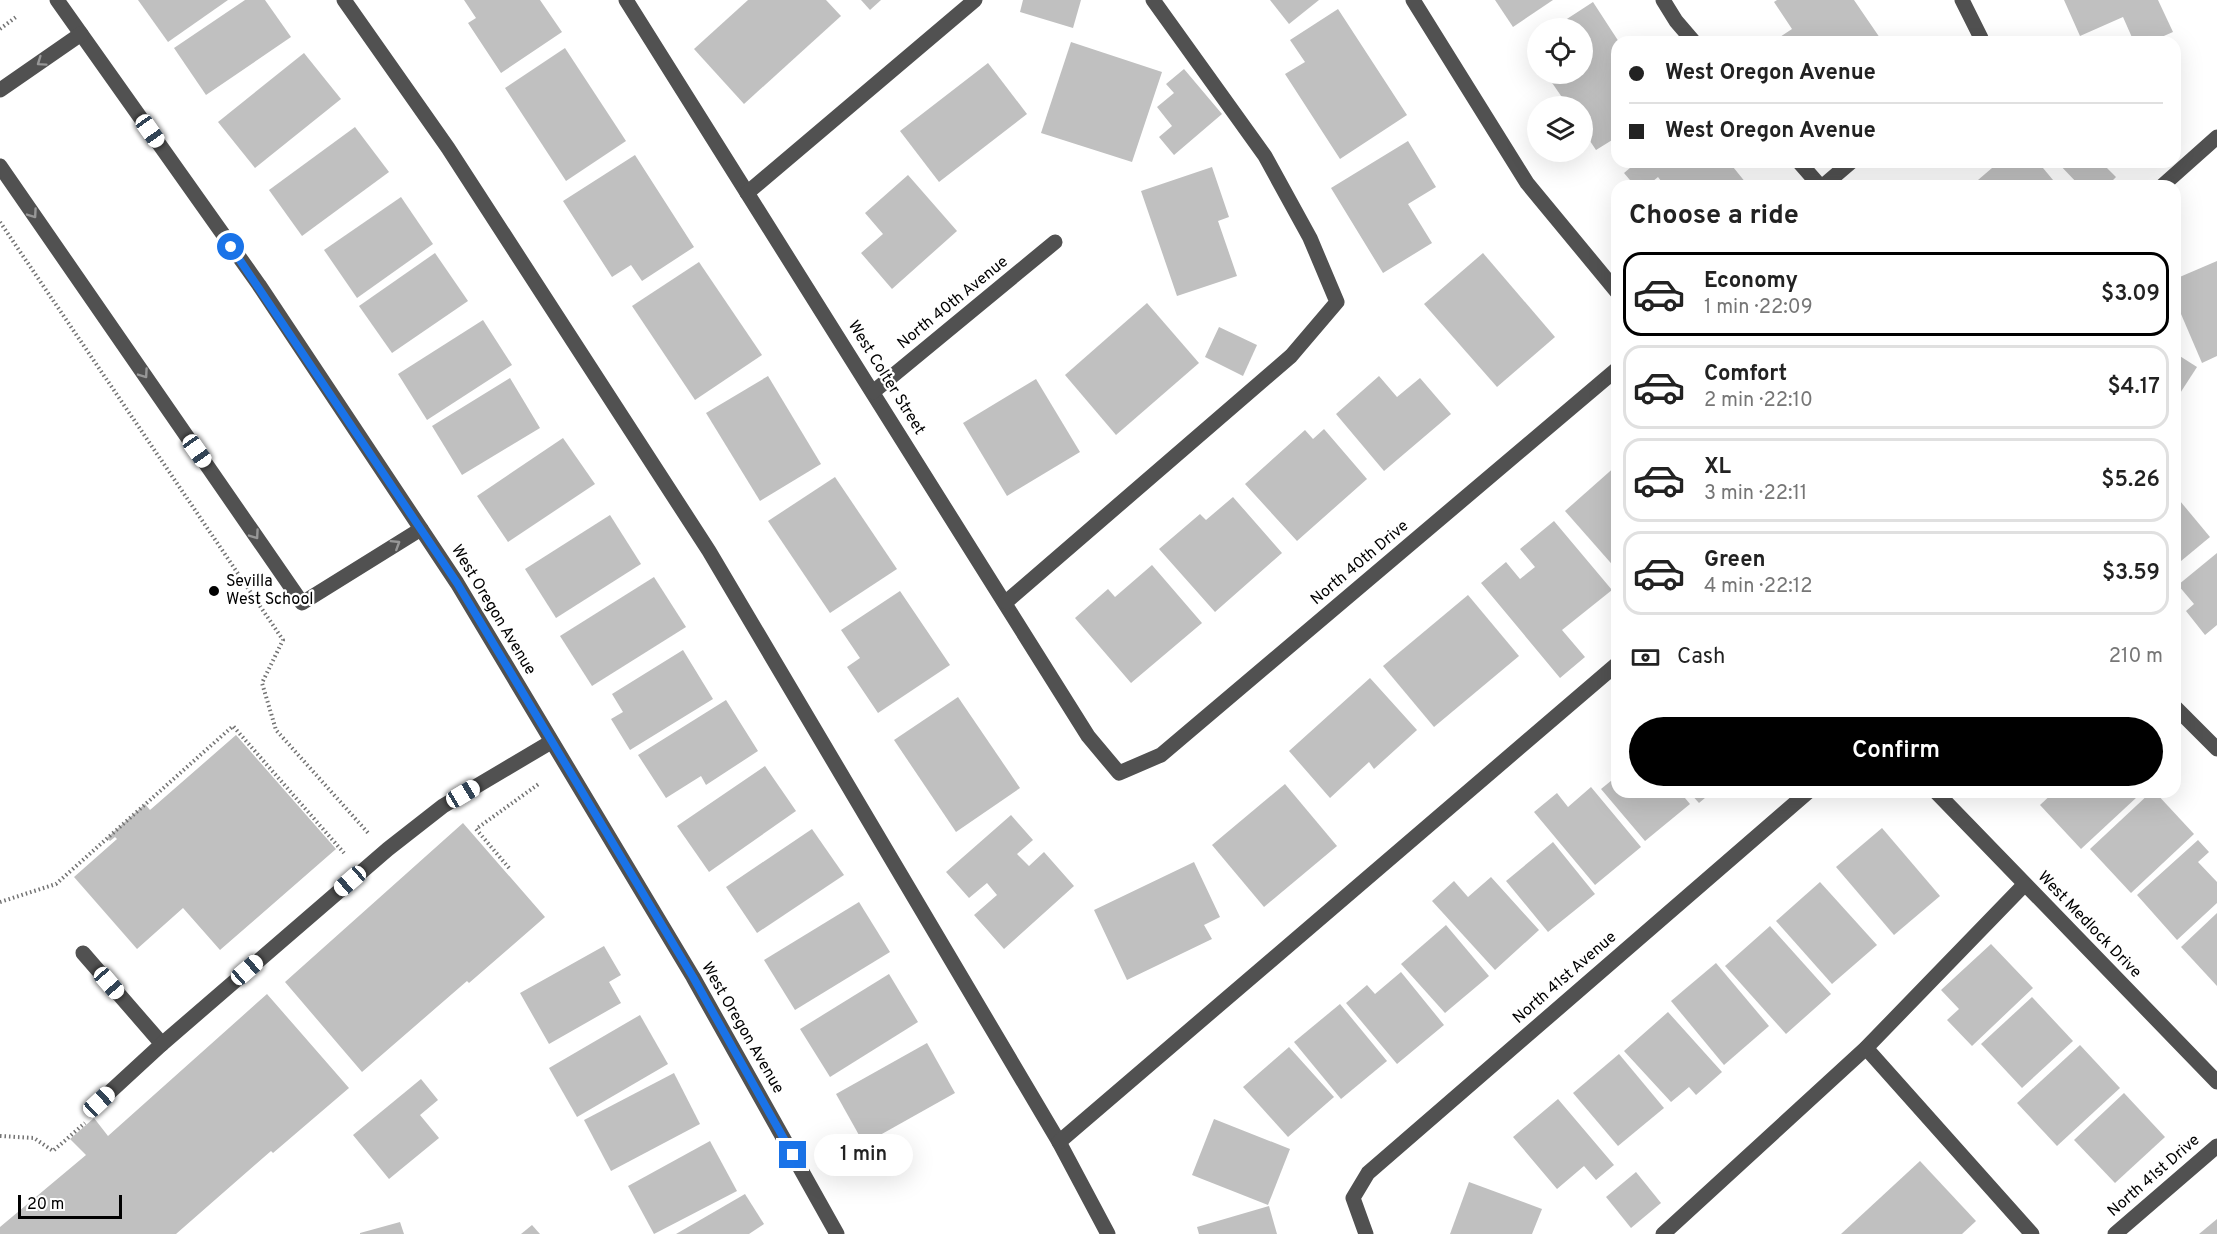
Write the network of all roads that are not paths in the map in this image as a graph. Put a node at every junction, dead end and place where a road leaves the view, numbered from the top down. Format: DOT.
graph roads {
  1 [pos="57,0"];
  2 [pos="344,0"];
  3 [pos="626,0"];
  4 [pos="975,0"];
  5 [pos="1153,0"];
  6 [pos="1413,0"];
  7 [pos="1663,0"];
  8 [pos="1962,0"];
  9 [pos="81,34"];
  10 [pos="1689,36"];
  11 [pos="1977,36"];
  12 [pos="0,90"];
  13 [pos="2217,137"];
  14 [pos="0,165"];
  15 [pos="1804,168"];
  16 [pos="1844,168"];
  17 [pos="1816,180"];
  18 [pos="1828,180"];
  19 [pos="2170,180"];
  20 [pos="747,193"];
  21 [pos="1056,242"];
  22 [pos="1611,285"];
  23 [pos="1611,374"];
  24 [pos="873,392"];
  25 [pos="421,528"];
  26 [pos="1006,602"];
  27 [pos="1611,669"];
  28 [pos="2181,713"];
  29 [pos="551,742"];
  30 [pos="2217,750"];
  31 [pos="1119,773"];
  32 [pos="1801,798"];
  33 [pos="1942,798"];
  34 [pos="2024,885"];
  35 [pos="83,953"];
  36 [pos="162,1044"];
  37 [pos="1866,1048"];
  38 [pos="2217,1082"];
  39 [pos="99,1102"];
  40 [pos="1059,1142"];
  41 [pos="2217,1146"];
  42 [pos="837,1234"];
  43 [pos="1108,1234"];
  44 [pos="1366,1234"];
  45 [pos="1663,1234"];
  46 [pos="2032,1234"];
  47 [pos="2115,1234"];
  1 -- 9 [label="street, West Oregon Avenue"];
  2 -- 40 [label="street"];
  3 -- 20 [label="street, West Colter Street"];
  4 -- 20 [label="street"];
  5 -- 26 [label="street"];
  6 -- 22 [label="street"];
  7 -- 10 [label="street"];
  8 -- 11 [label="street"];
  9 -- 12 [label="street, one-way"];
  9 -- 25 [label="street, West Oregon Avenue"];
  13 -- 19 [label="street"];
  14 -- 25 [label="street, one-way"];
  15 -- 17 [label="street"];
  16 -- 18 [label="street"];
  20 -- 24 [label="street, West Colter Street"];
  21 -- 24 [label="street, North 40th Avenue"];
  23 -- 31 [label="street, North 40th Drive"];
  24 -- 26 [label="street, West Colter Street"];
  25 -- 29 [label="street, West Oregon Avenue"];
  26 -- 31 [label="street, West Colter Street"];
  27 -- 40 [label="street"];
  28 -- 30 [label="street"];
  29 -- 36 [label="street"];
  29 -- 42 [label="street, West Oregon Avenue"];
  32 -- 44 [label="street, North 41st Avenue"];
  33 -- 34 [label="street, West Medlock Drive"];
  34 -- 37 [label="street"];
  34 -- 38 [label="street, West Medlock Drive"];
  35 -- 36 [label="street"];
  36 -- 39 [label="street"];
  37 -- 45 [label="street"];
  37 -- 46 [label="street"];
  40 -- 43 [label="street"];
  41 -- 47 [label="street, North 41st Drive"];
}
